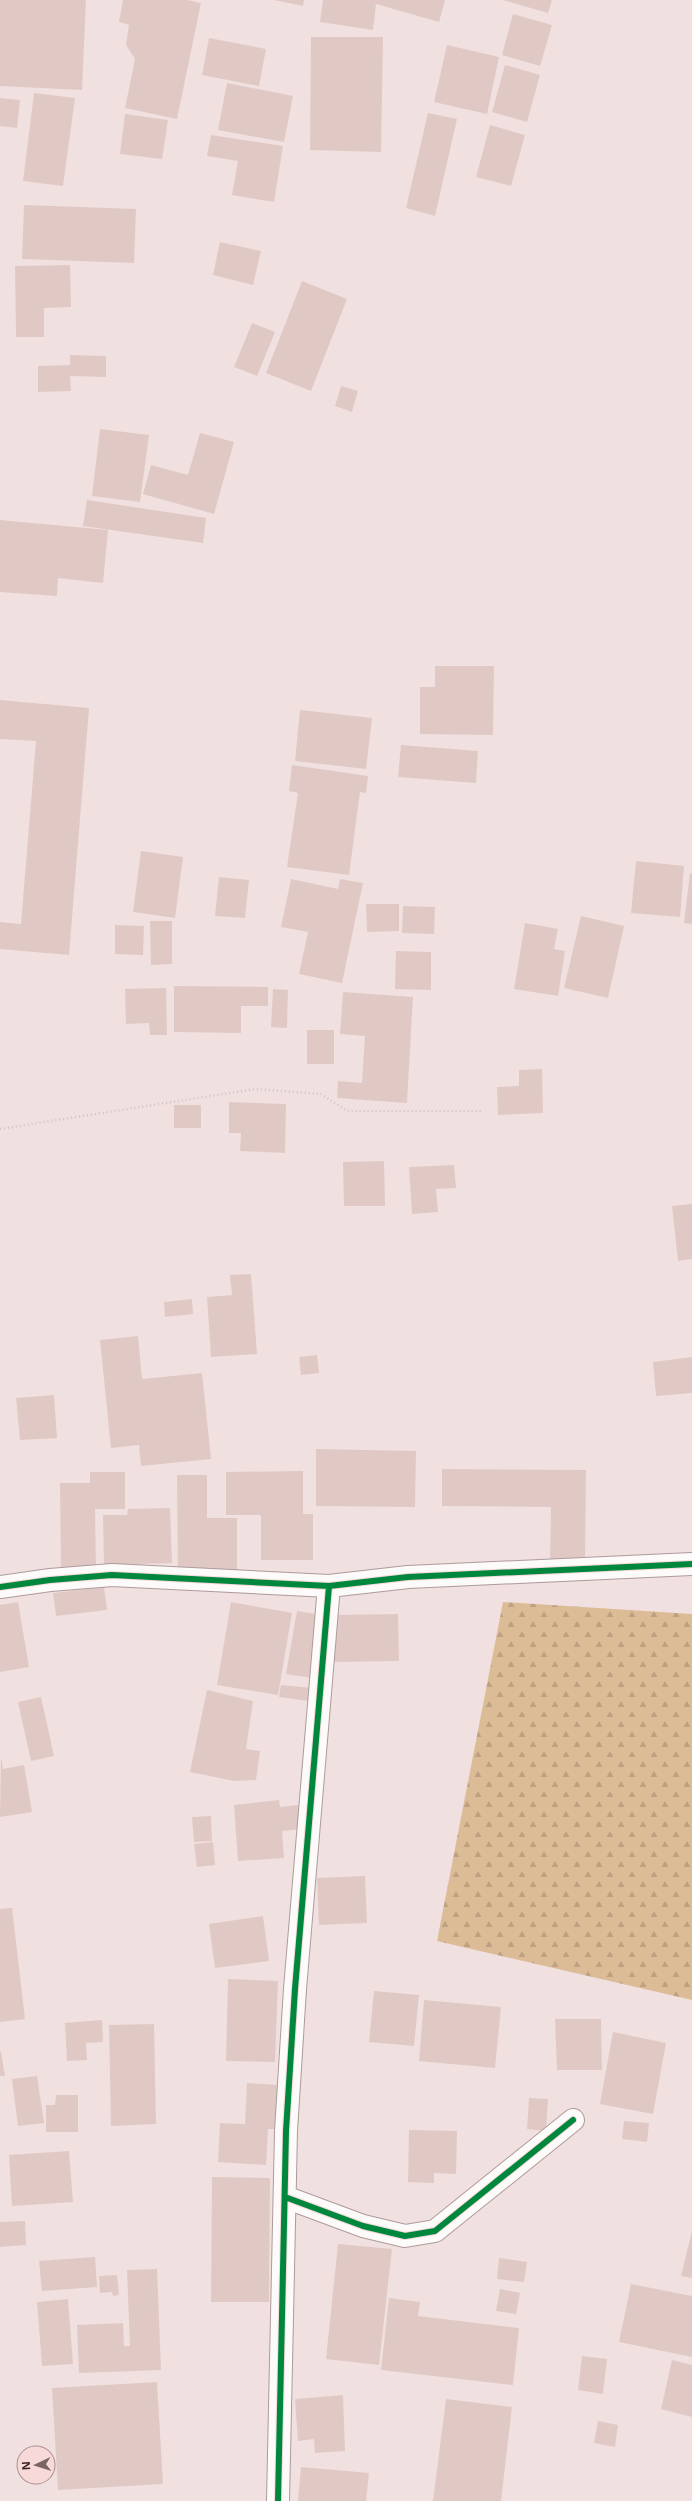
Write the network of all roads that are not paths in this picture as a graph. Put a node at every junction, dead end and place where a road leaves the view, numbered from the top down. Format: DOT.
graph roads {
  1 [pos="692,1564"];
  2 [pos="329,1586"];
  3 [pos="0,1587"];
  4 [pos="573,2120"];
  5 [pos="285,2197"];
  6 [pos="278,2501"];
  1 -- 2 [label="street"];
  2 -- 3 [label="street"];
  2 -- 5 [label="street"];
  4 -- 5 [label="street"];
  5 -- 6 [label="street"];
}
